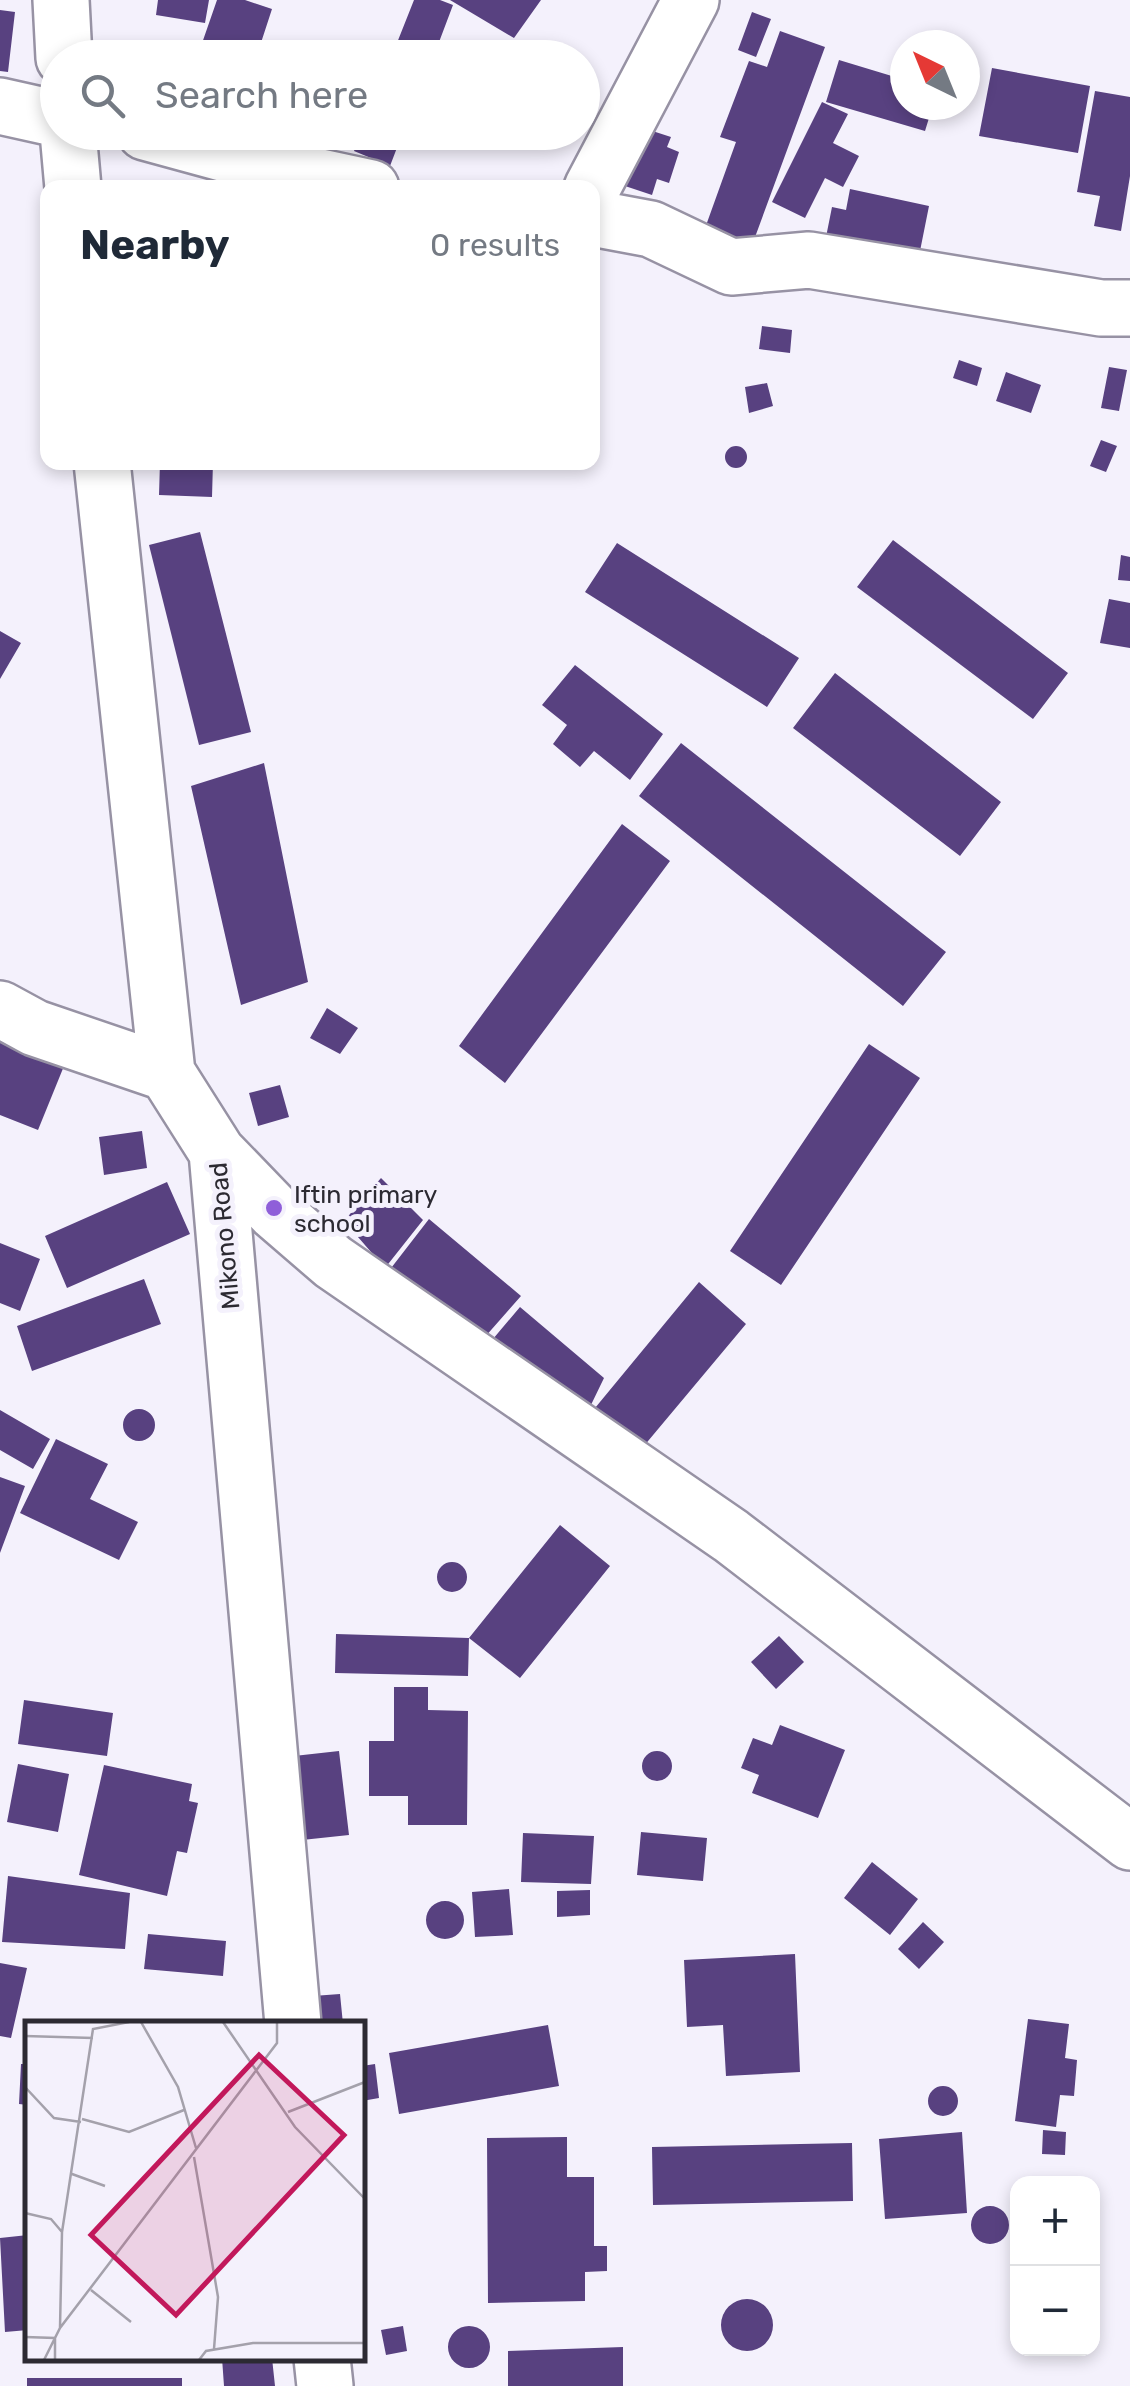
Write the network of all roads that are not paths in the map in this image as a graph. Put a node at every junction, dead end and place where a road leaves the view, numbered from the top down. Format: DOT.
graph roads {
  1 [pos="61,0"];
  2 [pos="691,0"];
  3 [pos="63,40"];
  4 [pos="0,106"];
  5 [pos="40,115"];
  6 [pos="70,150"];
  7 [pos="212,150"];
  8 [pos="73,180"];
  9 [pos="335,180"];
  10 [pos="596,180"];
  11 [pos="600,219"];
  12 [pos="1130,308"];
  13 [pos="103,470"];
  14 [pos="0,1009"];
  15 [pos="167,1073"];
  16 [pos="217,1152"];
  17 [pos="1130,1842"];
  18 [pos="293,2021"];
  19 [pos="322,2361"];
  20 [pos="324,2386"];
  1 -- 3 [label="street"];
  2 -- 10 [label="street"];
  4 -- 5 [label="street"];
  6 -- 8 [label="street"];
  7 -- 9 [label="street"];
  11 -- 12 [label="street"];
  13 -- 15 [label="street, Mikono Road"];
  14 -- 15 [label="street"];
  15 -- 16 [label="street, Mikono Road"];
  16 -- 17 [label="street"];
  16 -- 18 [label="street, Mikono Road"];
  19 -- 20 [label="street"];
}
